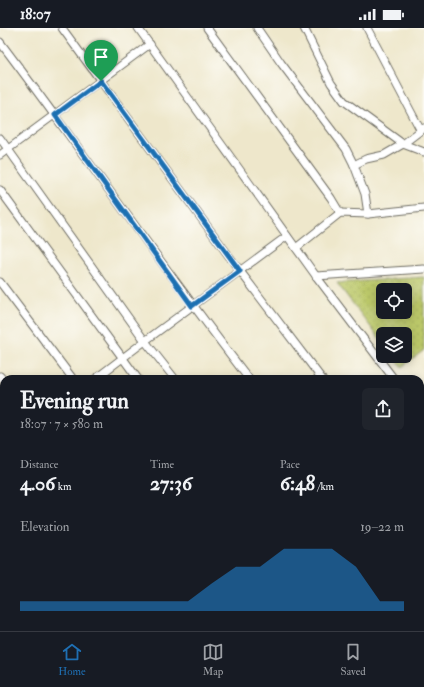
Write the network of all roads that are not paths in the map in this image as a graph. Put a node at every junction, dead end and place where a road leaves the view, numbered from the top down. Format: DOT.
graph roads {
  1 [pos="62,28"];
  2 [pos="138,28"];
  3 [pos="207,28"];
  4 [pos="256,28"];
  5 [pos="304,28"];
  6 [pos="367,28"];
  7 [pos="0,42"];
  8 [pos="150,44"];
  9 [pos="101,81"];
  10 [pos="55,115"];
  11 [pos="422,130"];
  12 [pos="0,138"];
  13 [pos="403,144"];
  14 [pos="8,149"];
  15 [pos="424,152"];
  16 [pos="0,156"];
  17 [pos="354,165"];
  18 [pos="0,190"];
  19 [pos="424,208"];
  20 [pos="340,213"];
  21 [pos="368,214"];
  22 [pos="288,236"];
  23 [pos="296,248"];
  24 [pos="424,269"];
  25 [pos="240,271"];
  26 [pos="316,276"];
  27 [pos="0,282"];
  28 [pos="192,306"];
  29 [pos="145,340"];
  30 [pos="122,358"];
  31 [pos="70,375"];
  32 [pos="100,375"];
  33 [pos="135,375"];
  34 [pos="172,375"];
  35 [pos="246,375"];
  36 [pos="319,375"];
  37 [pos="391,375"];
  1 -- 9 [label="street"];
  2 -- 8 [label="street"];
  3 -- 20 [label="street"];
  4 -- 17 [label="street"];
  5 -- 13 [label="street"];
  6 -- 11 [label="street"];
  7 -- 10 [label="street"];
  8 -- 9 [label="street"];
  8 -- 22 [label="street"];
  9 -- 10 [label="street"];
  9 -- 25 [label="street"];
  10 -- 14 [label="street"];
  10 -- 28 [label="street"];
  11 -- 13 [label="street"];
  12 -- 14 [label="street"];
  13 -- 15 [label="street"];
  13 -- 17 [label="street"];
  14 -- 16 [label="street"];
  14 -- 29 [label="street"];
  17 -- 21 [label="street"];
  18 -- 30 [label="street"];
  19 -- 21 [label="street"];
  20 -- 21 [label="street"];
  20 -- 23 [label="street"];
  22 -- 23 [label="street"];
  22 -- 25 [label="street"];
  23 -- 26 [label="street"];
  24 -- 26 [label="street"];
  25 -- 28 [label="street"];
  25 -- 36 [label="street"];
  26 -- 37 [label="street"];
  27 -- 31 [label="street"];
  28 -- 29 [label="street"];
  28 -- 35 [label="street"];
  29 -- 30 [label="street"];
  29 -- 34 [label="street"];
  30 -- 32 [label="street"];
  30 -- 33 [label="street"];
}
